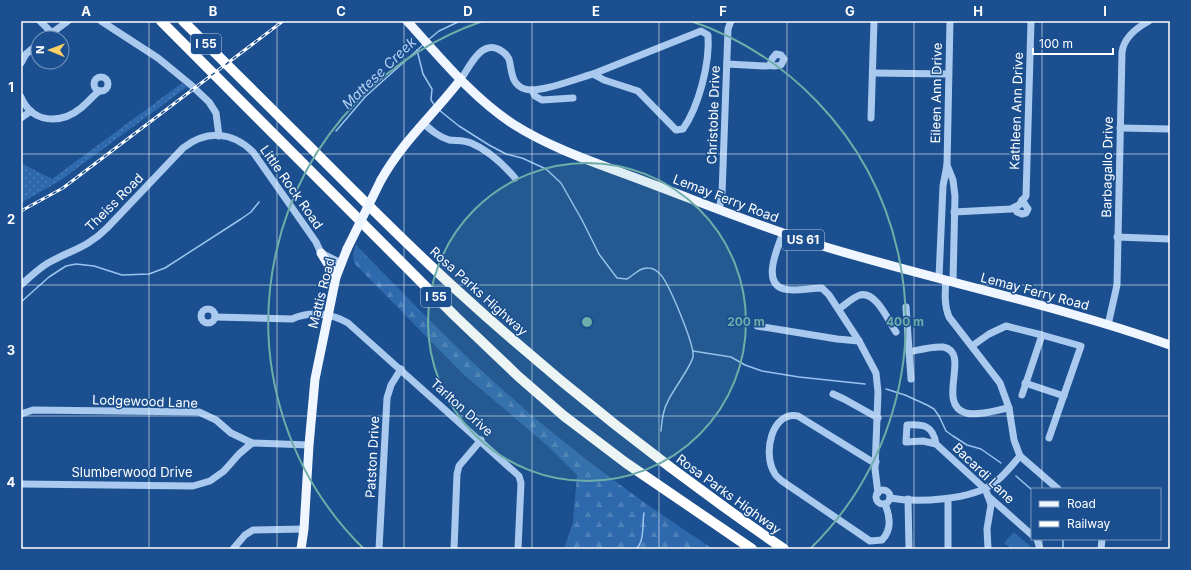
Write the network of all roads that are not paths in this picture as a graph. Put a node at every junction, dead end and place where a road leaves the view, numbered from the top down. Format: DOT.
graph roads {
  1 [pos="40,21"];
  2 [pos="68,21"];
  3 [pos="101,21"];
  4 [pos="161,21"];
  5 [pos="183,21"];
  6 [pos="407,21"];
  7 [pos="731,21"];
  8 [pos="874,21"];
  9 [pos="950,21"];
  10 [pos="1031,21"];
  11 [pos="1149,21"];
  12 [pos="50,30"];
  13 [pos="55,30"];
  14 [pos="30,51"];
  15 [pos="21,63"];
  16 [pos="727,64"];
  17 [pos="770,65"];
  18 [pos="872,73"];
  19 [pos="593,74"];
  20 [pos="948,74"];
  21 [pos="461,79"];
  22 [pos="532,90"];
  23 [pos="99,91"];
  24 [pos="572,98"];
  25 [pos="22,101"];
  26 [pos="31,111"];
  27 [pos="21,118"];
  28 [pos="871,118"];
  29 [pos="423,123"];
  30 [pos="1120,128"];
  31 [pos="1170,129"];
  32 [pos="219,136"];
  33 [pos="947,165"];
  34 [pos="515,178"];
  35 [pos="1022,200"];
  36 [pos="1014,208"];
  37 [pos="719,210"];
  38 [pos="954,212"];
  39 [pos="783,233"];
  40 [pos="1117,237"];
  41 [pos="1170,239"];
  42 [pos="321,253"];
  43 [pos="341,263"];
  44 [pos="336,277"];
  45 [pos="946,280"];
  46 [pos="21,285"];
  47 [pos="906,307"];
  48 [pos="838,309"];
  49 [pos="328,316"];
  50 [pos="215,317"];
  51 [pos="1108,324"];
  52 [pos="757,326"];
  53 [pos="896,332"];
  54 [pos="1042,334"];
  55 [pos="859,341"];
  56 [pos="1170,345"];
  57 [pos="972,346"];
  58 [pos="909,352"];
  59 [pos="401,369"];
  60 [pos="911,379"];
  61 [pos="1025,384"];
  62 [pos="833,394"];
  63 [pos="1022,395"];
  64 [pos="1064,396"];
  65 [pos="1009,408"];
  66 [pos="21,414"];
  67 [pos="878,418"];
  68 [pos="1049,438"];
  69 [pos="481,440"];
  70 [pos="252,443"];
  71 [pos="936,444"];
  72 [pos="309,445"];
  73 [pos="1020,456"];
  74 [pos="876,462"];
  75 [pos="21,484"];
  76 [pos="1057,488"];
  77 [pos="987,492"];
  78 [pos="878,493"];
  79 [pos="890,498"];
  80 [pos="948,499"];
  81 [pos="908,500"];
  82 [pos="885,504"];
  83 [pos="304,529"];
  84 [pos="1031,535"];
  85 [pos="233,549"];
  86 [pos="301,549"];
  87 [pos="379,549"];
  88 [pos="454,549"];
  89 [pos="518,549"];
  90 [pos="752,549"];
  91 [pos="784,549"];
  92 [pos="909,549"];
  93 [pos="948,549"];
  94 [pos="988,549"];
  1 -- 12 [label="street"];
  2 -- 13 [label="street"];
  3 -- 32 [label="street"];
  4 -- 90 [label="highway, I 55"];
  5 -- 91 [label="highway, Rosa Parks Highway / I 55"];
  6 -- 21 [label="main road, Lemay Ferry Road / US 61"];
  7 -- 16 [label="street, Christoble Drive"];
  8 -- 18 [label="street"];
  9 -- 20 [label="street, Eileen Ann Drive"];
  10 -- 35 [label="street, Kathleen Ann Drive"];
  11 -- 30 [label="street, Barbagallo Drive"];
  14 -- 15 [label="street"];
  16 -- 17 [label="street"];
  16 -- 37 [label="street, Christoble Drive"];
  18 -- 20 [label="street"];
  18 -- 28 [label="street"];
  19 -- 19 [label="street"];
  19 -- 22 [label="street"];
  20 -- 33 [label="street, Eileen Ann Drive"];
  21 -- 22 [label="street"];
  21 -- 29 [label="main road, Mattis Road"];
  21 -- 37 [label="main road, Lemay Ferry Road / US 61"];
  22 -- 24 [label="street"];
  23 -- 26 [label="street"];
  25 -- 26 [label="street"];
  26 -- 27 [label="street"];
  29 -- 34 [label="street"];
  29 -- 43 [label="main road, Mattis Road, bridge"];
  30 -- 31 [label="street"];
  30 -- 40 [label="street, Barbagallo Drive"];
  32 -- 42 [label="street, Little Rock Road"];
  32 -- 46 [label="street, Theiss Road"];
  33 -- 38 [label="street, Eileen Ann Drive"];
  33 -- 45 [label="street, Eileen Ann Drive"];
  35 -- 36 [label="street"];
  35 -- 36 [label="street, Kathleen Ann Drive"];
  36 -- 38 [label="street, Kathleen Ann Drive"];
  37 -- 39 [label="main road, Lemay Ferry Road / US 61"];
  38 -- 45 [label="street, Eileen Ann Drive"];
  39 -- 45 [label="main road, Lemay Ferry Road / US 61"];
  39 -- 48 [label="street"];
  40 -- 41 [label="street"];
  40 -- 51 [label="street, Barbagallo Drive"];
  42 -- 43 [label="street"];
  42 -- 44 [label="main road"];
  43 -- 44 [label="main road, Mattis Road"];
  44 -- 49 [label="main road, Mattis Road"];
  45 -- 51 [label="main road, Lemay Ferry Road / US 61"];
  45 -- 57 [label="street"];
  47 -- 58 [label="street"];
  48 -- 53 [label="street"];
  48 -- 55 [label="street"];
  49 -- 50 [label="street, Tarlton Drive"];
  49 -- 59 [label="street, Tarlton Drive"];
  49 -- 72 [label="main road, Mattis Road"];
  51 -- 56 [label="main road, Lemay Ferry Road / US 61"];
  52 -- 55 [label="street"];
  54 -- 57 [label="street"];
  54 -- 61 [label="street"];
  54 -- 64 [label="street"];
  55 -- 67 [label="street"];
  57 -- 65 [label="street"];
  58 -- 60 [label="street"];
  58 -- 65 [label="street"];
  59 -- 69 [label="street, Tarlton Drive"];
  59 -- 87 [label="street, Patston Drive"];
  61 -- 63 [label="street"];
  61 -- 64 [label="street"];
  62 -- 67 [label="street"];
  64 -- 68 [label="street"];
  65 -- 73 [label="street"];
  66 -- 70 [label="street, Lodgewood Lane"];
  67 -- 74 [label="street"];
  69 -- 88 [label="street"];
  69 -- 89 [label="street, Tarlton Drive"];
  70 -- 72 [label="street, Lodgewood Lane"];
  70 -- 75 [label="street, Slumberwood Drive"];
  71 -- 77 [label="street, Bacardi Lane"];
  72 -- 83 [label="main road, Mattis Road"];
  73 -- 76 [label="street"];
  73 -- 77 [label="street"];
  74 -- 78 [label="street"];
  74 -- 82 [label="street"];
  77 -- 80 [label="street"];
  77 -- 84 [label="street, Bacardi Lane"];
  77 -- 94 [label="street"];
  78 -- 79 [label="street"];
  78 -- 82 [label="street"];
  79 -- 81 [label="street"];
  79 -- 82 [label="street"];
  80 -- 81 [label="street"];
  80 -- 93 [label="street"];
  81 -- 92 [label="street"];
  83 -- 85 [label="street"];
  83 -- 86 [label="main road, Mattis Road"];
}
